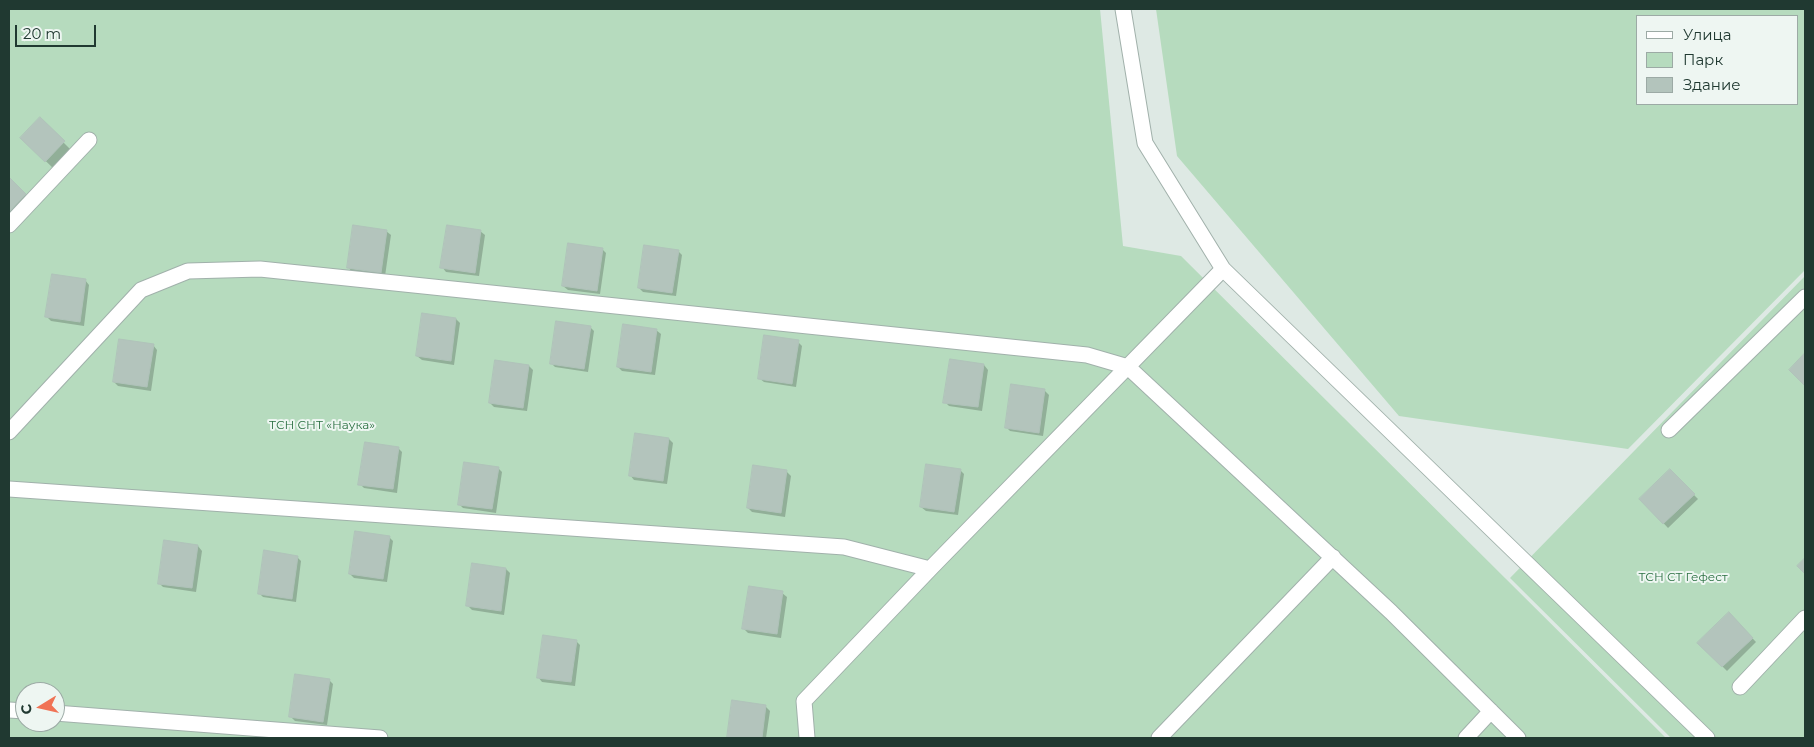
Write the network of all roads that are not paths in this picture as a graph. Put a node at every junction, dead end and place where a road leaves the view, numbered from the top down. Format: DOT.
graph roads {
  1 [pos="1123,9"];
  2 [pos="89,140"];
  3 [pos="9,225"];
  4 [pos="1224,269"];
  5 [pos="1805,297"];
  6 [pos="1128,367"];
  7 [pos="1669,430"];
  8 [pos="9,432"];
  9 [pos="9,489"];
  10 [pos="1333,557"];
  11 [pos="930,569"];
  12 [pos="1805,618"];
  13 [pos="1740,687"];
  14 [pos="1491,711"];
  15 [pos="65,715"];
  16 [pos="380,738"];
  17 [pos="807,738"];
  18 [pos="1159,738"];
  19 [pos="1466,738"];
  20 [pos="1518,738"];
  21 [pos="1707,738"];
  1 -- 4 [label="lane"];
  2 -- 3 [label="lane"];
  4 -- 6 [label="lane"];
  4 -- 21 [label="lane"];
  5 -- 7 [label="lane"];
  6 -- 8 [label="lane"];
  6 -- 10 [label="lane"];
  6 -- 11 [label="lane"];
  9 -- 11 [label="lane"];
  10 -- 14 [label="lane"];
  10 -- 18 [label="lane"];
  11 -- 17 [label="lane"];
  12 -- 13 [label="lane"];
  14 -- 19 [label="lane"];
  14 -- 20 [label="lane"];
  15 -- 16 [label="lane"];
}
